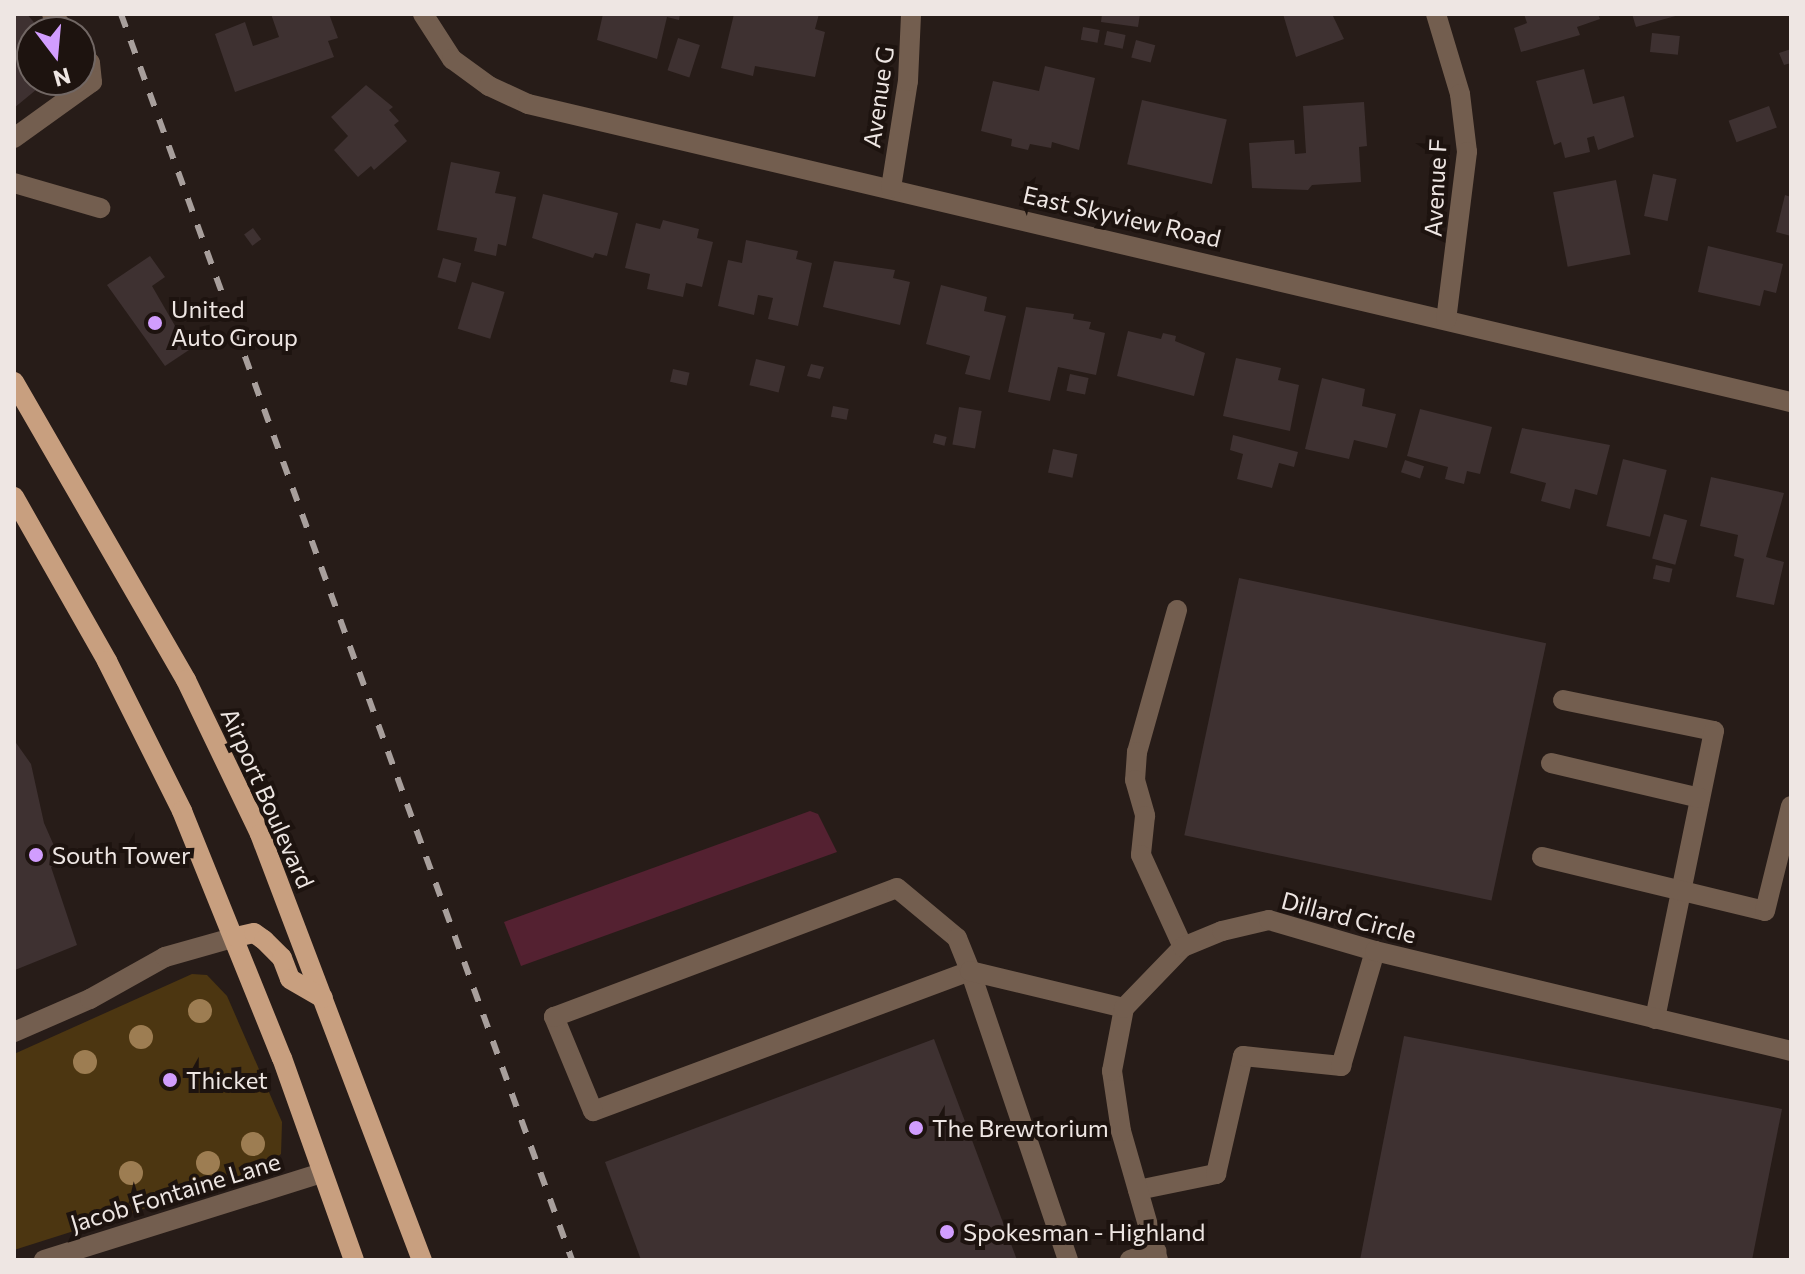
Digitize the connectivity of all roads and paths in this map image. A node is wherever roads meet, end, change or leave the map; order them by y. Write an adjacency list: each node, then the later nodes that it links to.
1 (423, 14): 7 (street, East Skyview Road)
2 (911, 14): 7 (street, Avenue G)
3 (1436, 14): 9 (street, Avenue F)
4 (72, 96): 5 (street)
5 (14, 138)
6 (14, 183): 8 (street)
7 (891, 188): 9 (street, East Skyview Road)
8 (100, 208)
9 (1446, 320): 11 (street, East Skyview Road)
10 (14, 382): 24 (main road, Airport Boulevard)
11 (1791, 402)
12 (14, 497): 20 (main road)
13 (1177, 610): 21 (street)
14 (1563, 700): 16 (street)
15 (1551, 763): 16 (street)
16 (1700, 798): 19 (street)
17 (1791, 806): 19 (street)
18 (1542, 857): 19 (street)
19 (1681, 891): 26 (street)
20 (236, 937): 24 (main road); 27 (street); 29 (main road)
21 (1183, 947): 22 (street, Dillard Circle); 25 (street, Dillard Circle)
22 (1375, 951): 26 (street, Dillard Circle); 30 (street)
23 (970, 971): 23 (street); 25 (street); 35 (street)
24 (323, 998): 34 (main road, Airport Boulevard)
25 (1124, 1008): 30 (street)
26 (1655, 1019): 28 (street, Dillard Circle)
27 (14, 1032)
28 (1791, 1051)
29 (321, 1173): 32 (street, Jacob Fontaine Lane); 33 (main road)
30 (1138, 1190): 31 (street)
31 (1157, 1255): 36 (street)
32 (44, 1260)
33 (354, 1260)
34 (422, 1260)
35 (1068, 1260)
36 (1130, 1260)

